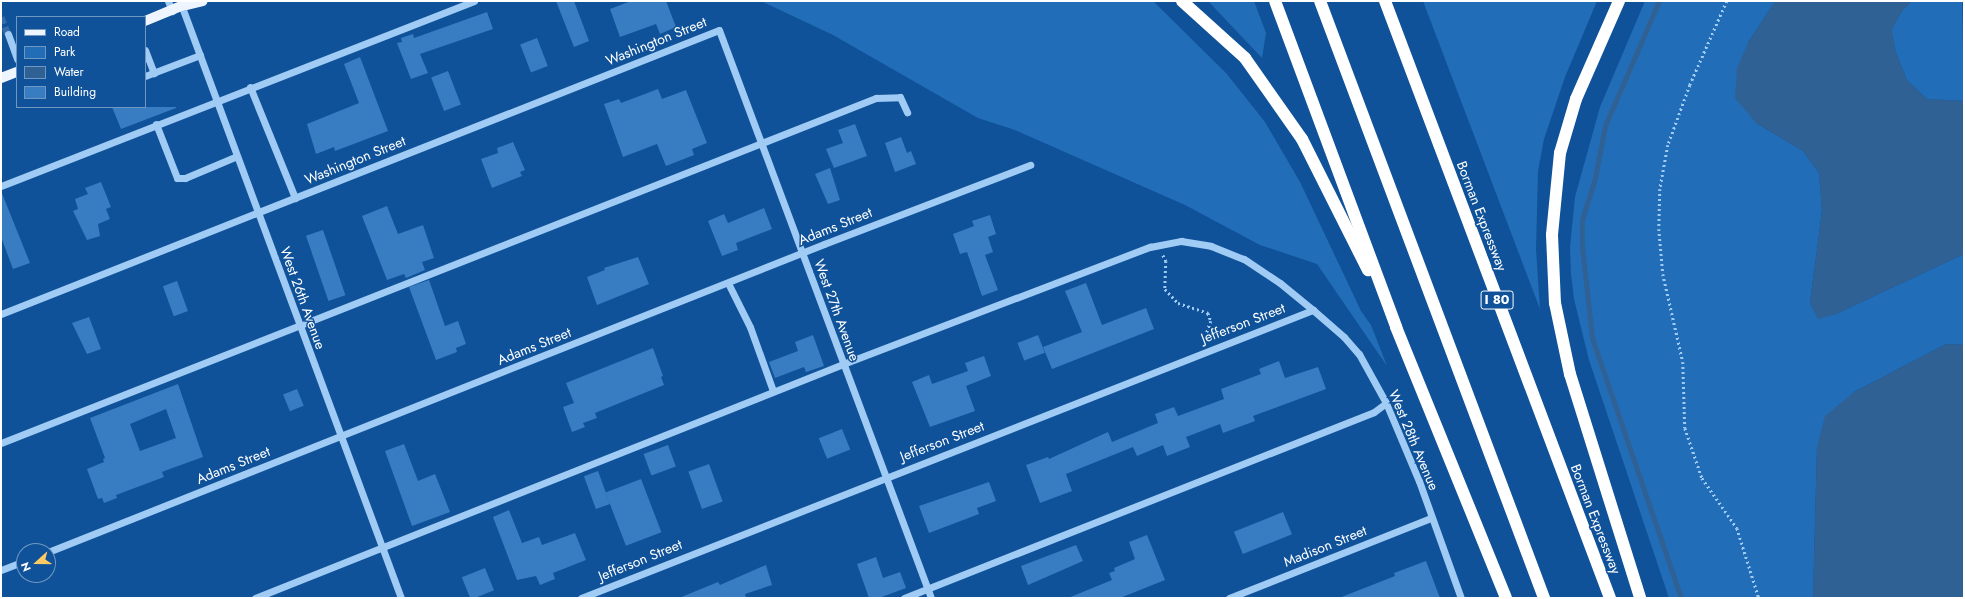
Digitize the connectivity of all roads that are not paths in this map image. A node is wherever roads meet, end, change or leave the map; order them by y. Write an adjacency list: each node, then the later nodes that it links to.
1 (193, 1): 10 (main road)
2 (203, 1): 10 (main road)
3 (474, 1): 21 (street)
4 (1182, 1): 36 (highway)
5 (1275, 1): 36 (highway)
6 (1320, 1): 57 (highway)
7 (1385, 1): 58 (highway, Borman Expressway / I 80)
8 (1619, 1): 59 (highway)
9 (170, 6): 10 (main road); 11 (main road)
10 (182, 7): 15 (street, West 26th Avenue)
11 (146, 20)
12 (719, 30): 25 (street, West 27th Avenue); 29 (street, Washington Street)
13 (8, 34): 16 (street)
14 (146, 53): 18 (street)
15 (200, 55): 18 (street); 22 (street, West 26th Avenue)
16 (16, 56)
17 (16, 72): 20 (main road)
18 (154, 73): 19 (street)
19 (146, 76)
20 (1, 78)
21 (250, 86): 22 (street); 29 (street)
22 (216, 100): 24 (street); 26 (street, West 26th Avenue)
23 (907, 112): 25 (street)
24 (156, 124): 26 (street); 28 (street)
25 (760, 142): 31 (street, West 27th Avenue); 35 (street)
26 (237, 156): 30 (street, West 26th Avenue)
27 (1030, 165): 31 (street, Adams Street)
28 (1, 186)
29 (295, 198): 30 (street, Washington Street)
30 (258, 213): 34 (street, Washington Street); 35 (street, West 26th Avenue)
31 (802, 254): 32 (street, Adams Street); 37 (street, West 27th Avenue)
32 (728, 283): 38 (street); 40 (street, Adams Street)
33 (1313, 310): 37 (street, West 28th Avenue); 39 (street, West 28th Avenue); 42 (street, Jefferson Street)
34 (1, 314)
35 (300, 326): 40 (street, West 26th Avenue); 41 (street)
36 (1396, 327): 56 (highway)
37 (843, 364): 38 (street, West 28th Avenue); 42 (street, West 27th Avenue)
38 (773, 392): 44 (street, West 28th Avenue)
39 (1386, 403): 43 (street, West 28th Avenue); 48 (street)
40 (341, 436): 44 (street, West 26th Avenue); 45 (street, Adams Street)
41 (1, 443)
42 (885, 477): 48 (street, West 27th Avenue); 51 (street, Jefferson Street)
43 (1431, 518): 54 (street, Madison Street); 55 (street, West 28th Avenue)
44 (382, 547): 49 (street, West 28th Avenue); 50 (street, West 26th Avenue)
45 (56, 549)
46 (16, 564): 47 (street)
47 (1, 570)
48 (927, 589): 52 (street); 53 (street, West 27th Avenue)
49 (255, 598)
50 (401, 598)
51 (581, 598)
52 (904, 598)
53 (931, 598)
54 (1229, 598)
55 (1461, 598)
56 (1506, 598)
57 (1544, 598)
58 (1610, 598)
59 (1640, 598)

